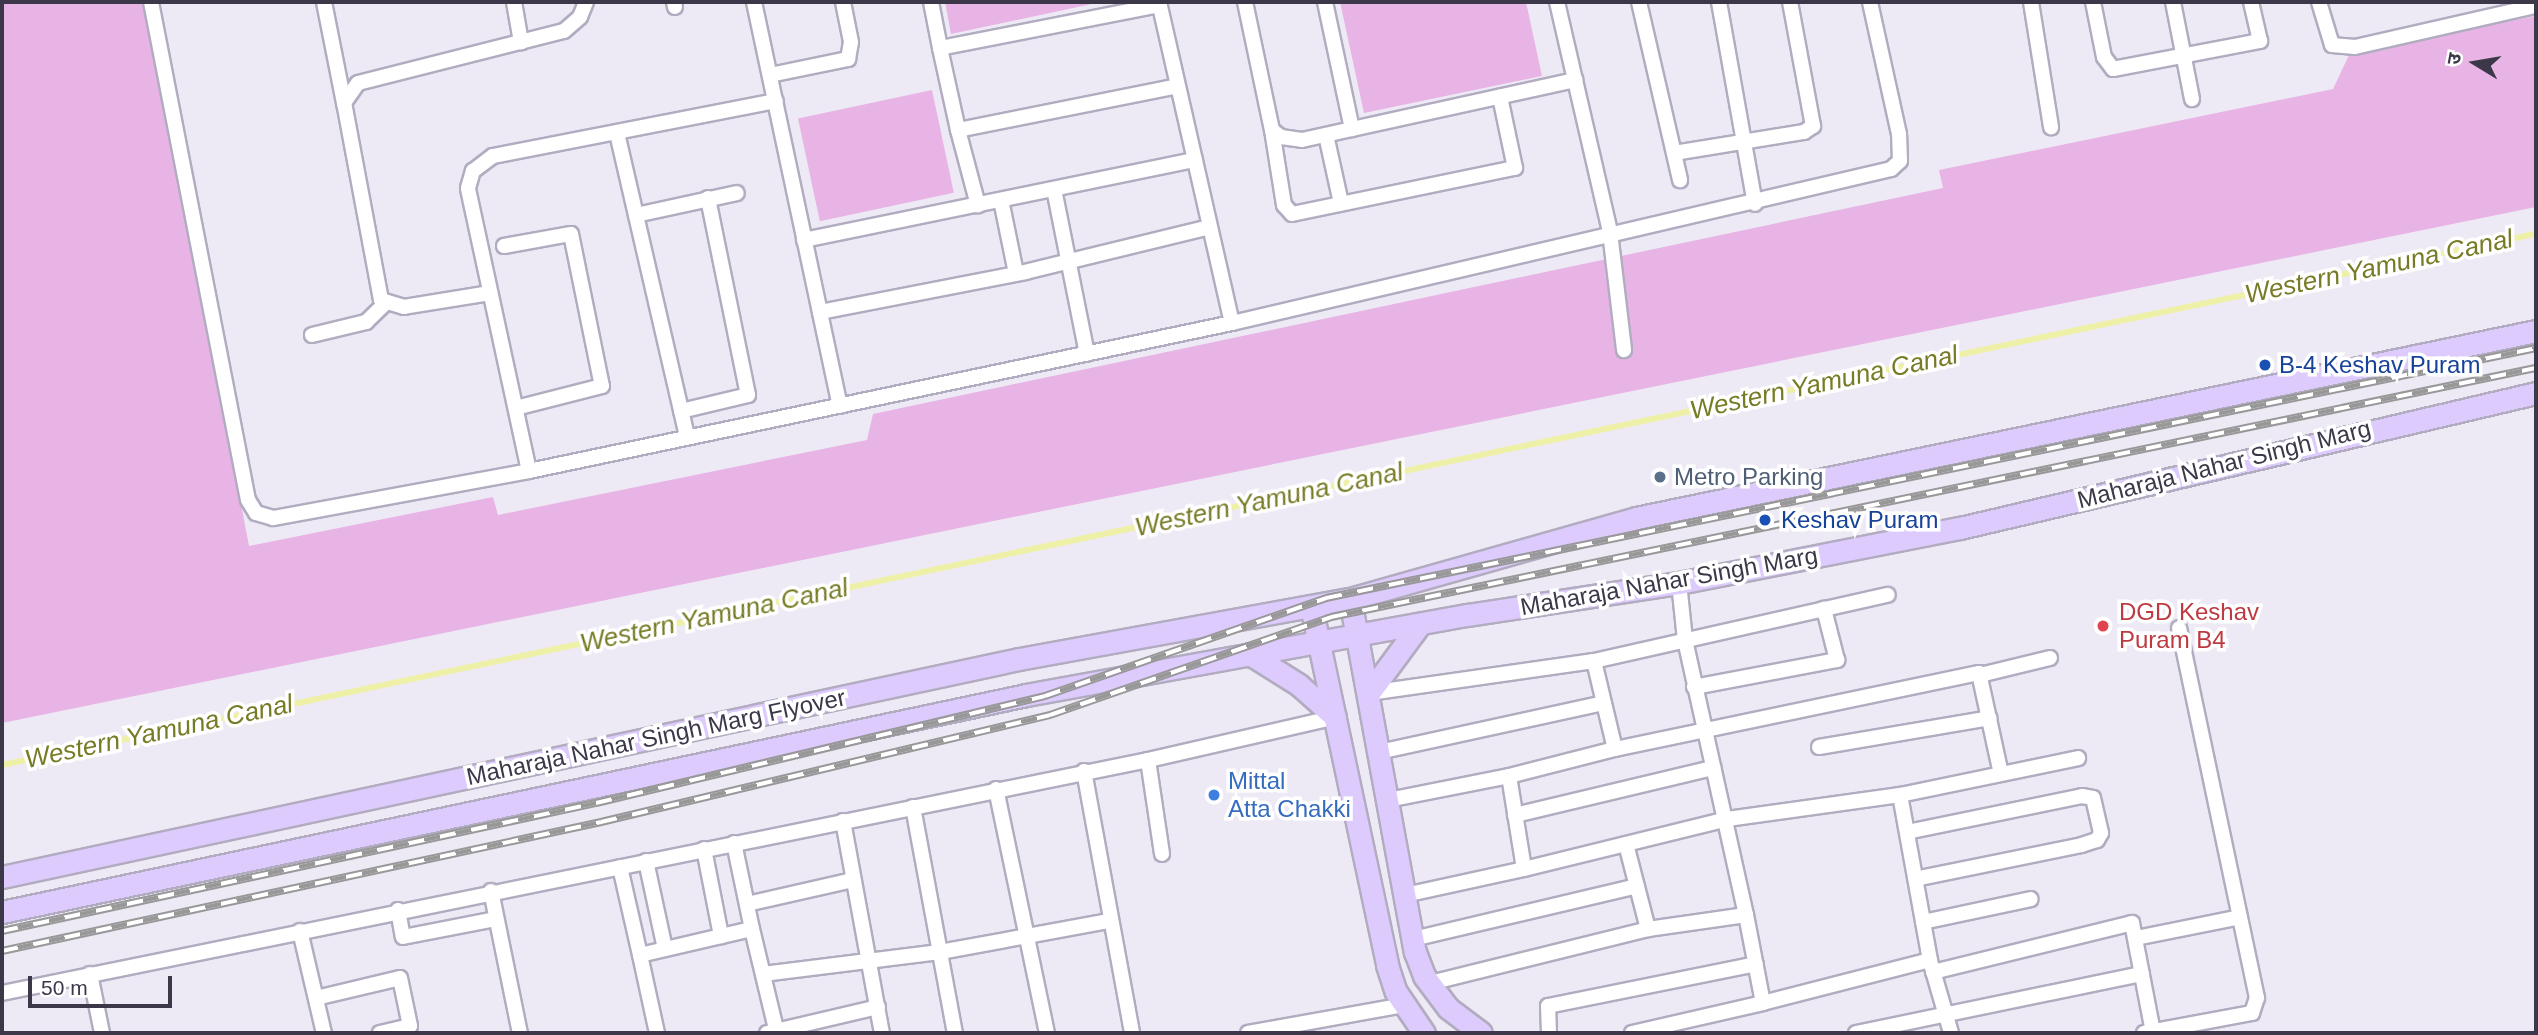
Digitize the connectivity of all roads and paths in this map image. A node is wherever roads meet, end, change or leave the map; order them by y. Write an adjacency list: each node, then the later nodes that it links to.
1 (151, 2): 69 (street)
2 (324, 2): 31 (street)
3 (514, 2): 22 (street)
4 (586, 2): 22 (street)
5 (754, 2): 25 (street)
6 (843, 2): 25 (street)
7 (931, 2): 23 (street)
8 (1245, 2): 34 (street)
9 (1325, 2): 35 (street)
10 (1558, 2): 26 (street)
11 (1639, 2): 39 (street)
12 (1719, 2): 38 (street)
13 (1790, 2): 38 (street)
14 (1870, 2): 47 (street)
15 (2031, 2): 32 (street)
16 (2094, 2): 24 (street)
17 (2173, 2): 24 (street)
18 (2251, 2): 24 (street)
19 (2319, 2): 21 (street)
20 (1159, 3): 23 (street); 27 (street)
21 (2536, 6)
22 (521, 41): 31 (street)
23 (940, 48): 33 (street)
24 (2184, 57): 29 (street)
25 (770, 75): 30 (street)
26 (1576, 80): 28 (street); 51 (street)
27 (1178, 86): 33 (street); 40 (street)
28 (1500, 97): 35 (street); 46 (street)
29 (2192, 99)
30 (776, 101): 36 (street); 52 (street)
31 (344, 103): 57 (street)
32 (2051, 127)
33 (958, 130): 48 (street)
34 (1272, 130): 37 (street); 46 (street)
35 (1352, 130): 37 (street)
36 (617, 133): 49 (street); 56 (street)
37 (1326, 135): 46 (street)
38 (1741, 142): 39 (street); 47 (street)
39 (1674, 153): 41 (street)
40 (1195, 160): 42 (street); 50 (street)
41 (1680, 180)
42 (1054, 189): 45 (street); 54 (street)
43 (737, 193): 44 (street)
44 (709, 198): 49 (street); 67 (street)
45 (1001, 200): 48 (street); 55 (street)
46 (1341, 203)
47 (1755, 204): 51 (street)
48 (978, 205): 52 (street)
49 (636, 215): 67 (street)
50 (1210, 227): 54 (street); 59 (street)
51 (1610, 232): 59 (street); 62 (street)
52 (804, 240): 58 (street)
53 (504, 246): 66 (street)
54 (1068, 261): 55 (street); 63 (street)
55 (1016, 274): 58 (street)
56 (490, 293): 57 (street); 66 (street)
57 (386, 303): 61 (street)
58 (820, 312): 65 (street)
59 (1232, 323): 63 (street)
60 (2536, 331): 72 (main road)
61 (312, 335)
62 (1624, 350)
63 (1087, 354): 65 (street)
64 (2536, 393): 70 (main road, Maharaja Nahar Singh Marg)
65 (840, 406): 68 (street)
66 (516, 408): 69 (street)
67 (681, 411): 68 (street)
68 (687, 437): 69 (street)
69 (529, 471)
70 (1679, 583): 75 (main road, Maharaja Nahar Singh Marg); 78 (street)
71 (1888, 595): 74 (street)
72 (1350, 599): 73 (main road); 77 (main road)
73 (1311, 606): 79 (main road); 114 (main road, Maharaja Nahar Singh Marg Flyover)
74 (1824, 609): 78 (street); 84 (street)
75 (1420, 624): 77 (main road, Maharaja Nahar Singh Marg); 85 (main road)
76 (2179, 628): 125 (street)
77 (1358, 635): 79 (main road, Maharaja Nahar Singh Marg); 85 (main road)
78 (1685, 640): 82 (street); 84 (street)
79 (1318, 642): 80 (main road, Maharaja Nahar Singh Marg); 87 (main road)
80 (1250, 654): 87 (main road); 123 (main road, Maharaja Nahar Singh Marg Flyover)
81 (2050, 658): 83 (street)
82 (1594, 661): 85 (street); 86 (street)
83 (1980, 675): 88 (street); 89 (street)
84 (1694, 687): 89 (street)
85 (1369, 693): 92 (main road)
86 (1604, 703): 91 (street); 92 (street)
87 (1335, 717): 94 (street); 149 (main road)
88 (1990, 718): 90 (street); 97 (street)
89 (1703, 731): 91 (street); 95 (street)
90 (1819, 747)
91 (1615, 749): 98 (street)
92 (1379, 752): 101 (main road)
93 (2078, 758): 97 (street)
94 (1148, 760): 96 (street); 110 (street)
95 (1713, 768): 103 (street); 104 (street)
96 (1084, 771): 99 (street); 127 (street)
97 (2001, 774): 100 (street)
98 (1509, 776): 101 (street); 103 (street)
99 (996, 789): 102 (street); 133 (street)
100 (1900, 795): 104 (street); 106 (street)
101 (1388, 800): 119 (main road)
102 (913, 807): 105 (street); 137 (street)
103 (1516, 815): 113 (street)
104 (1727, 819): 108 (street); 124 (street)
105 (843, 821): 107 (street); 116 (street)
106 (1907, 832): 115 (street); 115 (street)
107 (734, 844): 109 (street); 121 (street)
108 (1626, 844): 113 (street); 117 (street)
109 (704, 849): 111 (street); 132 (street)
110 (1162, 853)
111 (646, 861): 112 (street); 136 (street)
112 (620, 867): 118 (street); 138 (street)
113 (1524, 869): 119 (street)
114 (2, 877)
115 (1915, 879): 128 (street)
116 (853, 880): 121 (street); 139 (street)
117 (1637, 886): 130 (street); 135 (street)
118 (491, 891): 122 (street); 126 (street)
119 (1405, 895): 135 (main road)
120 (2031, 899): 128 (street)
121 (747, 904): 129 (street)
122 (398, 910): 126 (street); 131 (street)
123 (2, 912)
124 (1746, 915): 130 (street); 140 (street)
125 (2240, 917): 134 (street); 154 (street)
126 (496, 919): 158 (street)
127 (1109, 921): 133 (street); 163 (street)
128 (1923, 922): 141 (street)
129 (752, 929): 132 (street); 143 (street)
130 (1648, 929): 145 (street)
131 (300, 930): 142 (street); 147 (street)
132 (721, 936): 136 (street)
133 (1029, 936): 137 (street); 162 (street)
134 (2136, 938): 141 (street); 144 (street)
135 (1413, 939): 145 (main road)
136 (666, 948): 138 (street)
137 (940, 952): 139 (street); 161 (street)
138 (640, 955): 159 (street)
139 (867, 958): 143 (street); 150 (street)
140 (1756, 964): 148 (street); 167 (street)
141 (1931, 966): 148 (street); 151 (street)
142 (90, 974): 146 (street); 155 (street)
143 (763, 974): 153 (street)
144 (2142, 974): 151 (street); 154 (street)
145 (1430, 983): 166 (main road)
146 (2, 993)
147 (316, 998): 156 (street); 157 (street)
148 (1763, 1003): 168 (street)
149 (1403, 1005): 164 (street); 165 (main road)
150 (878, 1007): 152 (street); 160 (street)
151 (1945, 1015): 169 (street); 170 (street)
152 (811, 1028): 153 (street)
153 (774, 1032)
154 (2149, 1032)
155 (102, 1033)
156 (324, 1033)
157 (380, 1033)
158 (520, 1033)
159 (657, 1033)
160 (882, 1033)
161 (956, 1033)
162 (1047, 1033)
163 (1132, 1033)
164 (1248, 1033)
165 (1424, 1033)
166 (1480, 1033)
167 (1549, 1033)
168 (1632, 1033)
169 (1856, 1033)
170 (1951, 1033)

